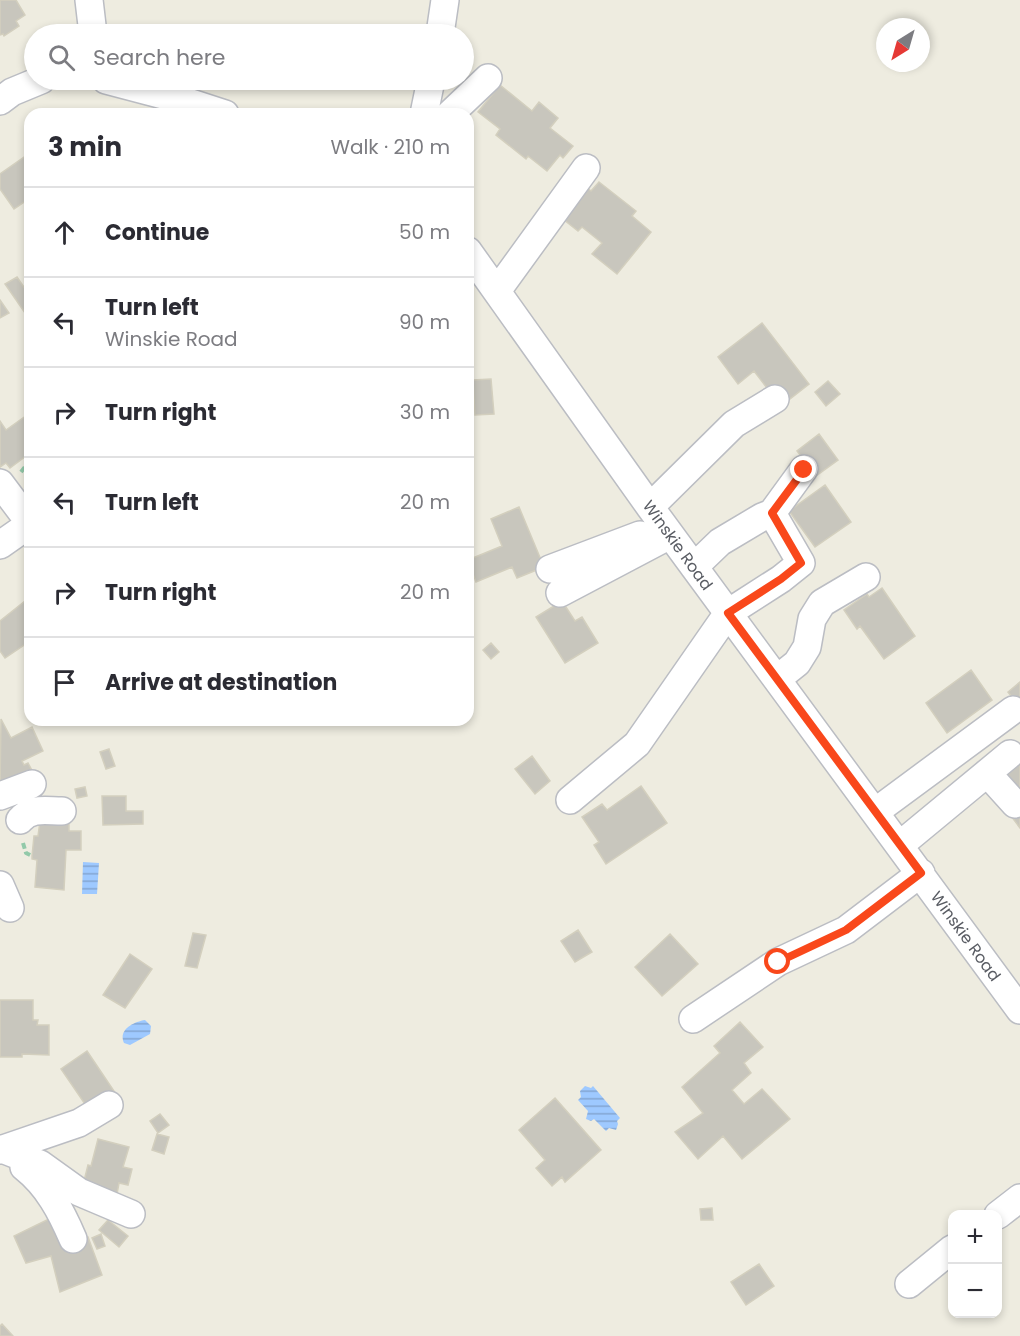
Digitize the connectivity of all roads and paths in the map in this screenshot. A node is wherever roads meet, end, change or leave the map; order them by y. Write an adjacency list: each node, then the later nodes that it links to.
1 (89, 0): 3 (street)
2 (445, 0): 4 (street)
3 (92, 24)
4 (441, 24)
5 (488, 78): 13 (street)
6 (24, 84): 7 (street)
7 (4, 88)
8 (129, 90): 10 (street)
9 (429, 90): 12 (street)
10 (161, 104): 11 (street)
11 (187, 108)
12 (425, 108)
13 (456, 108)
14 (586, 168): 16 (street)
15 (474, 260): 16 (street, Winskie Road)
16 (496, 291): 22 (street, Winskie Road)
17 (775, 399): 22 (street)
18 (804, 470): 20 (street)
19 (0, 483): 21 (street)
20 (772, 513): 25 (street); 29 (street)
21 (24, 519)
22 (661, 522): 25 (street, Winskie Road); 26 (street); 28 (street)
23 (24, 529): 24 (street)
24 (0, 545)
25 (694, 567): 29 (street, Winskie Road)
26 (550, 568)
27 (866, 577): 30 (street)
28 (560, 593)
29 (728, 613): 30 (street, Winskie Road); 36 (street)
30 (777, 679): 38 (street, Winskie Road)
31 (1013, 710): 38 (street)
32 (1010, 754): 33 (street)
33 (987, 773): 37 (street); 39 (street)
34 (32, 784): 35 (street)
35 (0, 796)
36 (570, 800)
37 (1016, 804)
38 (875, 812): 39 (street, Winskie Road)
39 (900, 845): 40 (street, Winskie Road)
40 (921, 873): 41 (street, Winskie Road); 42 (street)
41 (1020, 1010)
42 (693, 1019)
43 (109, 1105): 44 (street)
44 (1, 1148): 47 (street); 48 (street)
45 (1020, 1198): 46 (street)
46 (1002, 1212)
47 (131, 1214)
48 (73, 1239)
49 (948, 1252): 50 (street)
50 (909, 1284)

